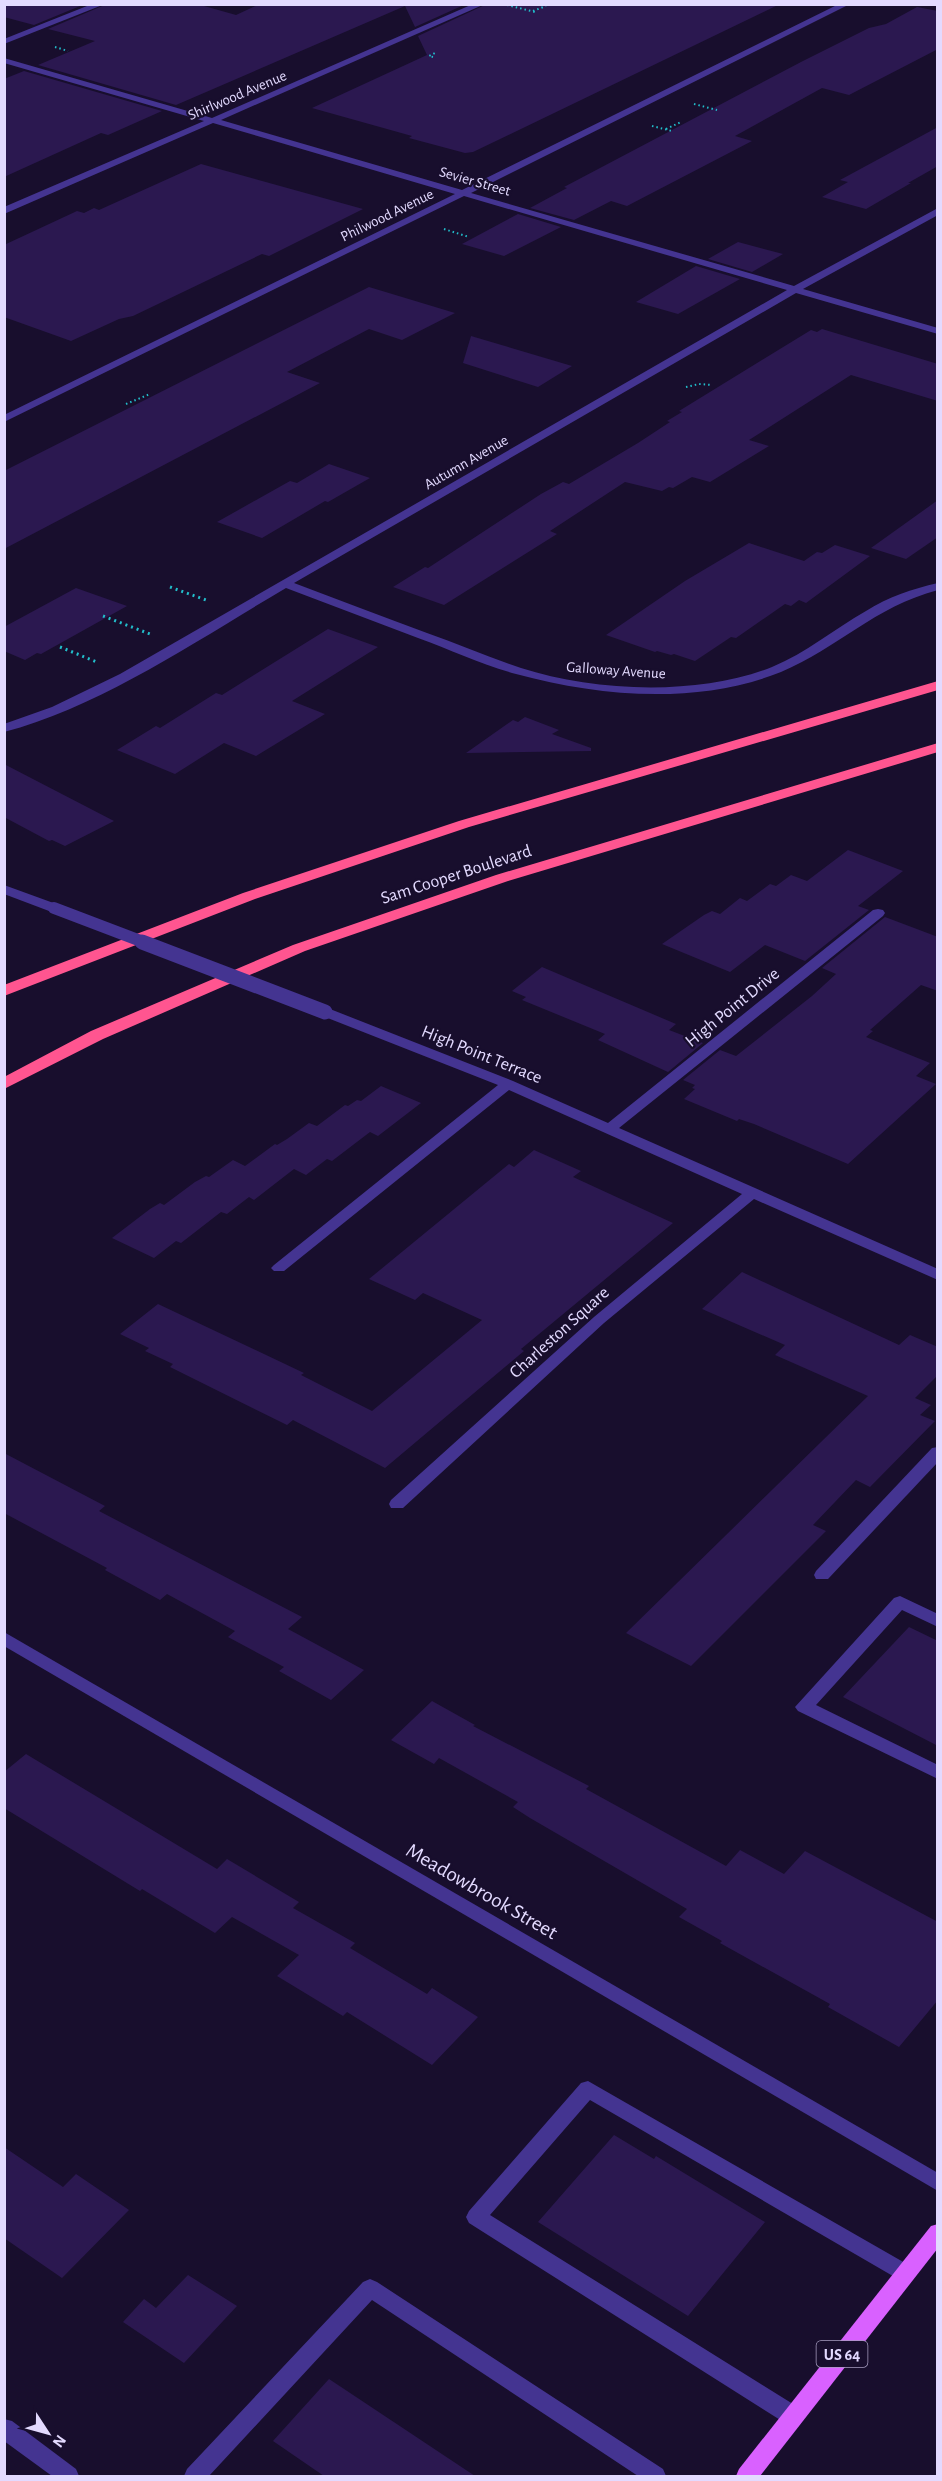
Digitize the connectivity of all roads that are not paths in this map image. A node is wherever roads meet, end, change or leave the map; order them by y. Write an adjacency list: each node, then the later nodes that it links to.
1 (101, 4): 4 (street)
2 (481, 4): 6 (street, Shirlwood Avenue)
3 (846, 4): 7 (street, Philwood Avenue)
4 (4, 42)
5 (4, 60): 6 (street, Sevier Street)
6 (212, 121): 7 (street, Sevier Street); 8 (street, Shirlwood Avenue)
7 (463, 194): 10 (street, Sevier Street); 12 (street, Philwood Avenue)
8 (4, 211)
9 (938, 211): 10 (street, Autumn Avenue)
10 (794, 290): 11 (street, Sevier Street); 13 (street, Autumn Avenue)
11 (938, 331)
12 (4, 419)
13 (285, 584): 14 (street, Galloway Avenue); 16 (street, Autumn Avenue)
14 (938, 586)
15 (938, 685): 20 (highway)
16 (4, 728)
17 (938, 747): 21 (highway, Sam Cooper Boulevard)
18 (4, 889): 22 (street, High Point Terrace, bridge)
19 (878, 913): 23 (street, High Point Drive)
20 (4, 991)
21 (4, 1084)
22 (508, 1084): 23 (street, High Point Terrace); 25 (street)
23 (609, 1129): 24 (street, High Point Terrace)
24 (751, 1194): 26 (street, High Point Terrace); 28 (street, Charleston Square)
25 (279, 1268)
26 (938, 1275)
27 (938, 1452): 29 (street)
28 (396, 1504)
29 (822, 1575)
30 (938, 1620): 32 (street)
31 (4, 1638): 33 (street, Meadowbrook Street)
32 (938, 1773)
33 (938, 2183)
34 (938, 2232): 35 (main road, US 64)
35 (905, 2273): 36 (main road, US 64); 36 (street)
36 (793, 2416): 41 (main road, US 64)
37 (4, 2428): 38 (street)
38 (68, 2476)
39 (195, 2476): 40 (street)
40 (655, 2476)
41 (747, 2476)

